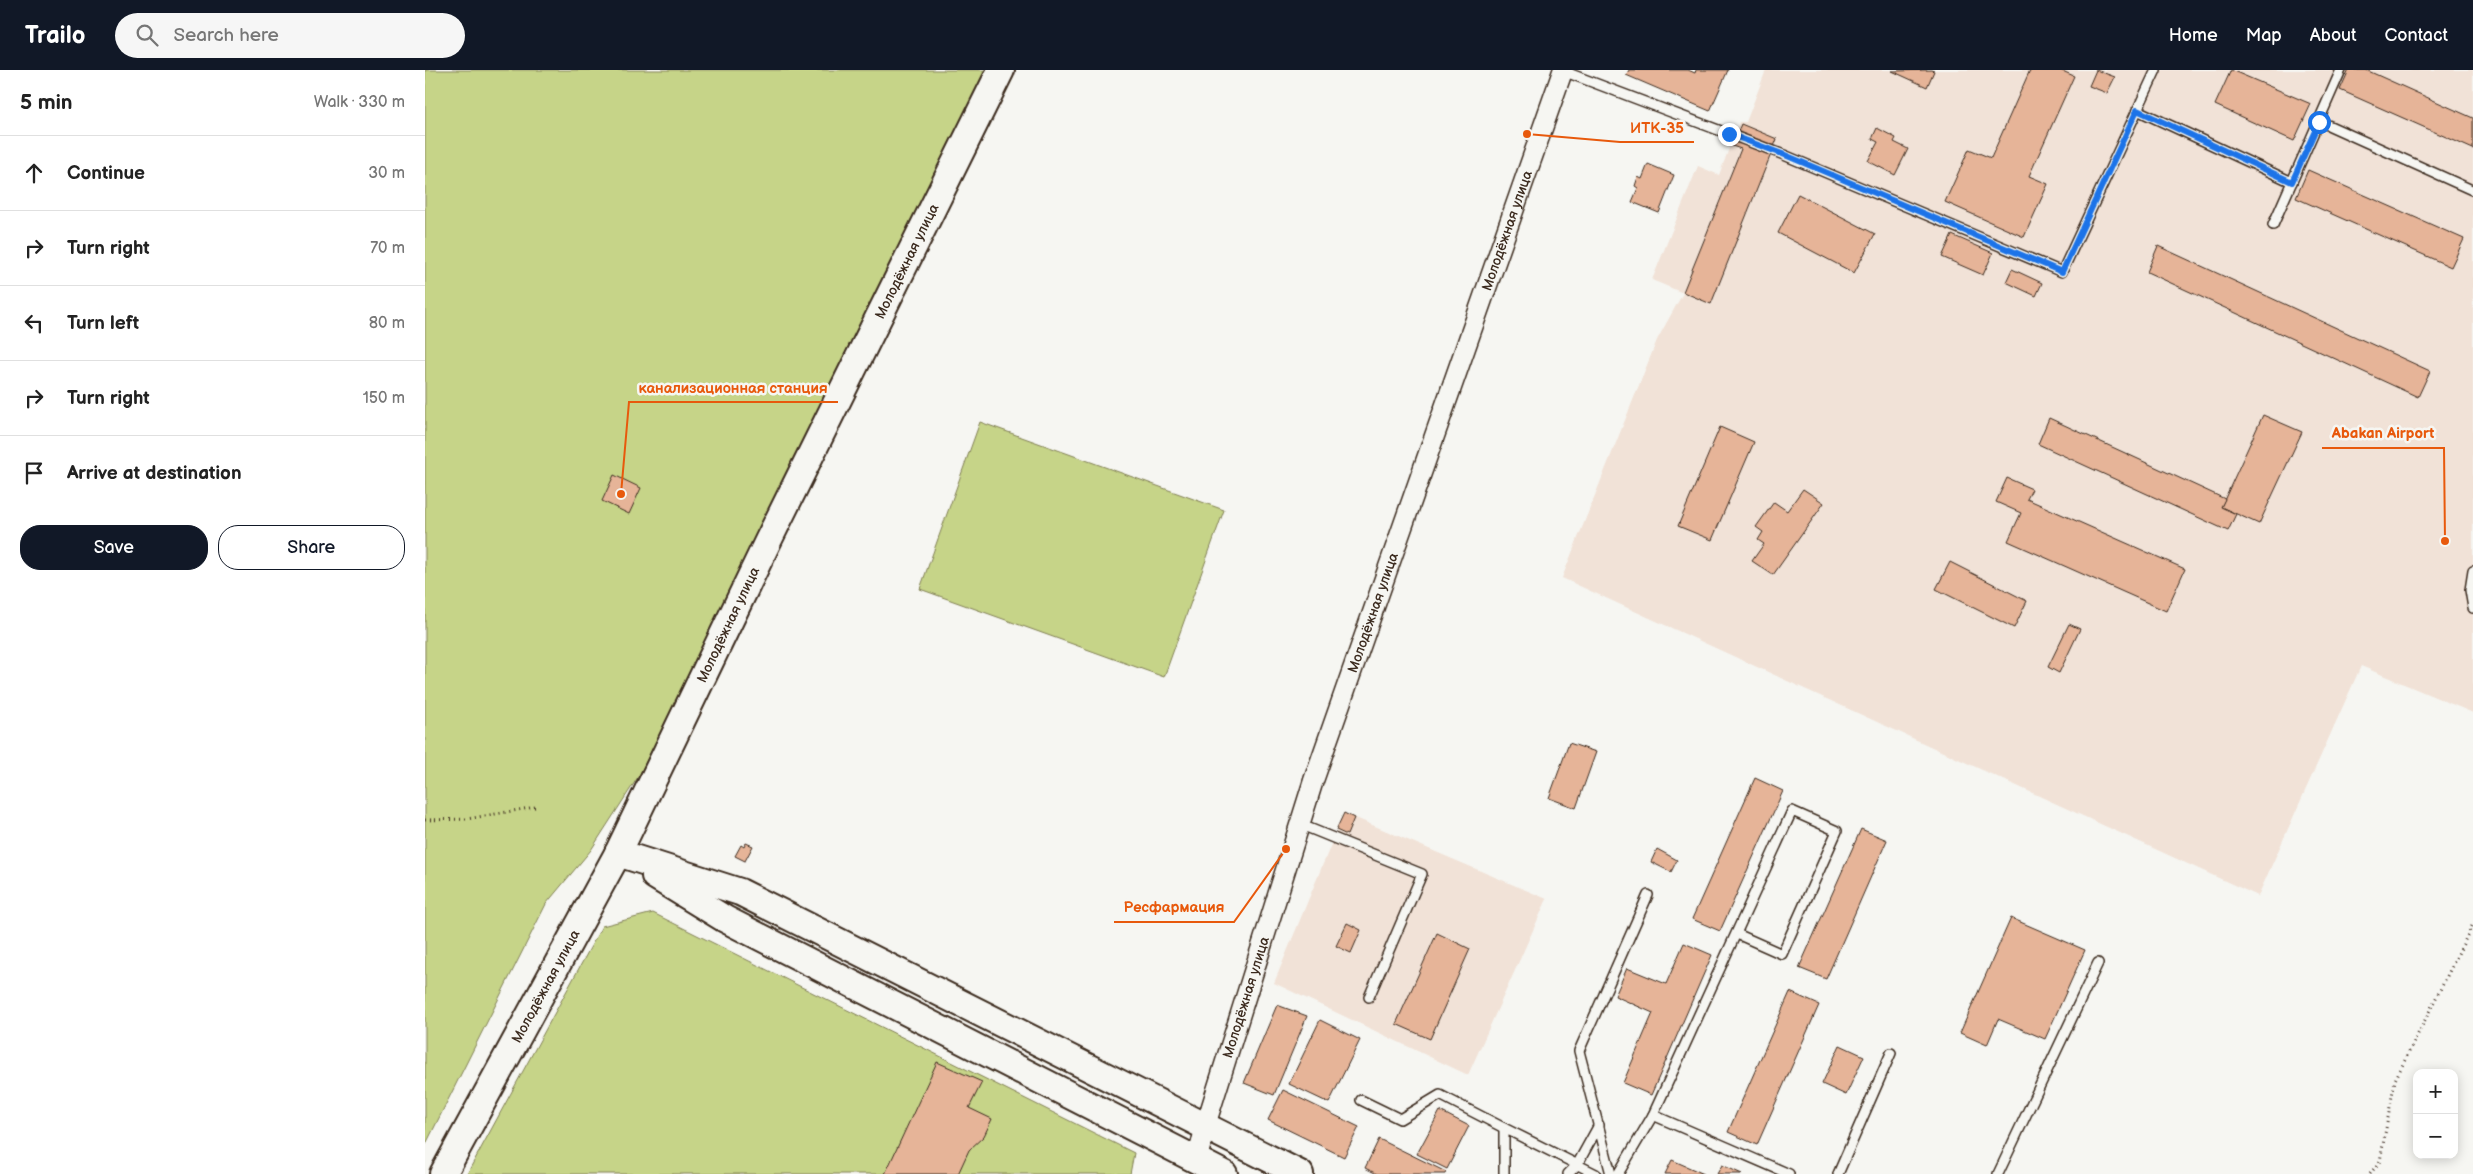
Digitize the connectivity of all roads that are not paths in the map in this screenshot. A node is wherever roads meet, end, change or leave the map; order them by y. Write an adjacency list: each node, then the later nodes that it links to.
1 (1001, 70): 13 (street, Молодёжная улица)
2 (1563, 70): 5 (lane); 12 (street, Молодёжная улица)
3 (2156, 70): 5 (lane)
4 (2341, 70): 6 (lane)
5 (2137, 110): 7 (lane)
6 (2319, 122): 7 (lane); 8 (lane)
7 (2292, 182): 9 (lane)
8 (2472, 190)
9 (2273, 225)
10 (2473, 571): 11 (lane)
11 (2473, 608)
12 (1298, 824): 18 (lane); 23 (street, Молодёжная улица)
13 (618, 853): 15 (street); 27 (street, Молодёжная улица)
14 (1648, 895): 22 (lane)
15 (733, 906): 23 (street); 26 (street)
16 (1737, 934): 16 (lane); 21 (lane)
17 (2098, 963): 37 (lane)
18 (1369, 997)
19 (1891, 1054): 36 (lane)
20 (1361, 1100): 24 (lane)
21 (1653, 1115): 34 (lane); 35 (lane)
22 (1599, 1125): 25 (lane); 33 (lane)
23 (1205, 1127): 26 (street, Молодёжная улица); 29 (street)
24 (1504, 1128): 25 (lane); 30 (lane)
25 (1577, 1165): 31 (lane); 32 (lane)
26 (1196, 1167): 28 (street)
27 (443, 1174)
28 (1224, 1174)
29 (1300, 1174)
30 (1505, 1174)
31 (1568, 1174)
32 (1596, 1174)
33 (1611, 1174)
34 (1617, 1174)
35 (1789, 1174)
36 (1839, 1174)
37 (1998, 1174)

